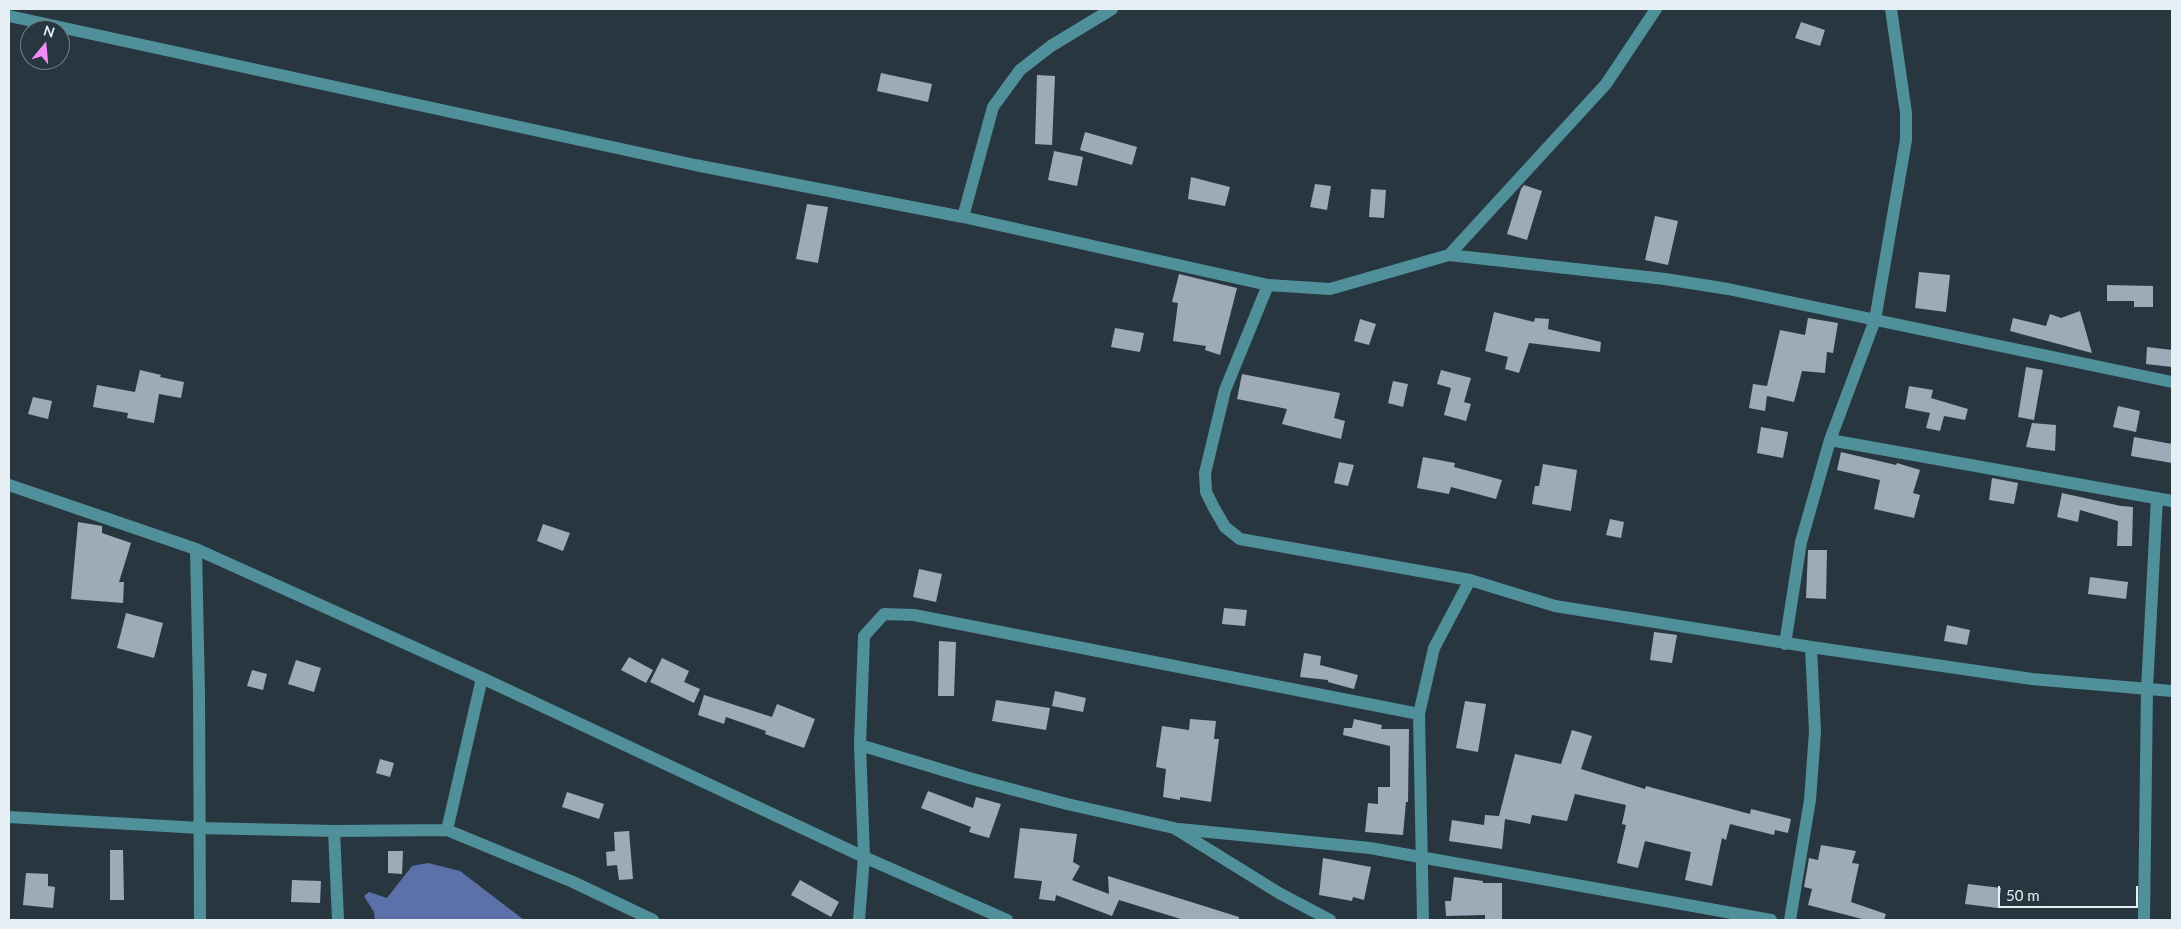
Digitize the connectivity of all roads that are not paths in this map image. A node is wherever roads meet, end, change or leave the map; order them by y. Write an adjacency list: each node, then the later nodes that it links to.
1 (1112, 9): 5 (street)
2 (1656, 9): 6 (street)
3 (1891, 9): 8 (street)
4 (9, 16): 5 (street)
5 (962, 217): 7 (street)
6 (1449, 255): 7 (street); 8 (street)
7 (1268, 285): 15 (street)
8 (1875, 320): 9 (street); 10 (street)
9 (2172, 382)
10 (1830, 440): 12 (street); 16 (street)
11 (9, 485): 14 (street)
12 (2158, 498): 13 (street); 19 (street)
13 (2172, 501)
14 (196, 549): 18 (street); 24 (street)
15 (1470, 580): 16 (street); 21 (street)
16 (1785, 644): 17 (street)
17 (1811, 648): 19 (street); 38 (street)
18 (482, 678): 26 (street); 28 (street)
19 (2148, 689): 20 (street); 39 (street)
20 (2172, 691)
21 (1420, 714): 22 (street); 29 (street)
22 (860, 745): 25 (street); 28 (street)
23 (9, 817): 24 (street)
24 (200, 828): 27 (street); 30 (street)
25 (1174, 828): 29 (street); 35 (street)
26 (447, 830): 27 (street); 32 (street)
27 (334, 831): 31 (street)
28 (864, 857): 33 (street); 34 (street)
29 (1423, 857): 36 (street); 37 (street)
30 (200, 920)
31 (338, 920)
32 (653, 920)
33 (859, 920)
34 (1007, 920)
35 (1330, 920)
36 (1423, 920)
37 (1772, 920)
38 (1790, 920)
39 (2144, 920)

